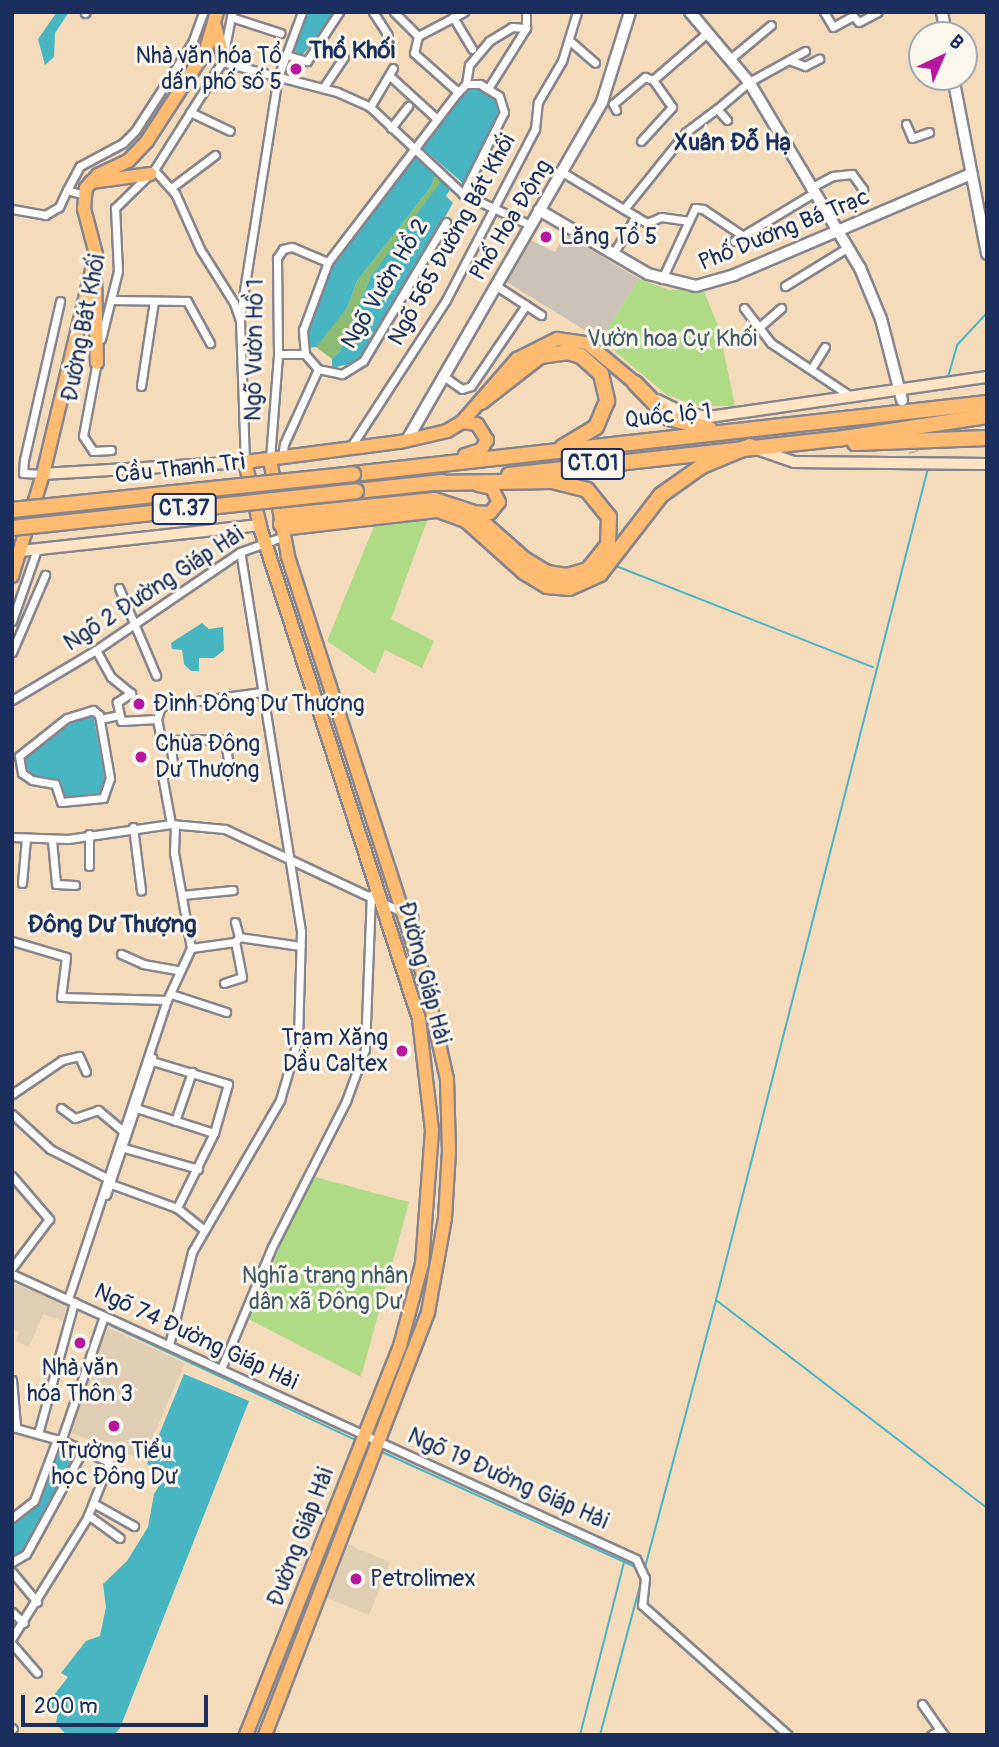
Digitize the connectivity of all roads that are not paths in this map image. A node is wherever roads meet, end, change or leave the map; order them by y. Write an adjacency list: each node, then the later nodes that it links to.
1 (203, 12): 63 (street)
2 (217, 12): 17 (main road)
3 (302, 12): 26 (street)
4 (339, 12): 26 (street)
5 (374, 12): 21 (street)
6 (464, 12): 15 (street)
7 (526, 12): 18 (street)
8 (578, 12): 23 (street, Ngõ 565 Đường Bát Khối)
9 (630, 12): 58 (street, Phố Hoa Động)
10 (824, 12): 11 (street)
11 (878, 12)
12 (691, 13): 20 (street)
13 (398, 14): 22 (street)
14 (231, 15): 19 (street); 28 (street, Đường Bát Khối)
15 (453, 17): 22 (street); 24 (street)
16 (771, 25): 29 (street)
17 (215, 26): 28 (main road); 60 (main road)
18 (526, 28): 38 (street); 40 (street)
19 (280, 33)
20 (707, 33): 29 (street); 36 (street)
21 (388, 35)
22 (418, 36): 42 (street)
23 (570, 41): 32 (street); 67 (street, Ngõ 565 Đường Bát Khối)
24 (472, 50)
25 (805, 51): 31 (street)
26 (286, 55): 34 (street)
27 (344, 57): 39 (street)
28 (223, 59): 34 (street); 47 (street, Đường Bát Khối)
29 (730, 59): 37 (street)
30 (819, 59): 31 (street)
31 (789, 60): 37 (street)
32 (595, 63)
33 (393, 68): 35 (street)
34 (278, 77): 39 (street); 93 (street)
35 (391, 77): 44 (street); 48 (street)
36 (653, 80): 46 (street); 54 (street)
37 (749, 82): 45 (street); 64 (street)
38 (466, 84): 40 (street); 42 (street, Ngõ Vườn Hồ 2)
39 (323, 88): 44 (street)
40 (489, 88): 65 (street)
41 (956, 91): 59 (street)
42 (457, 92): 48 (street, Ngõ Vườn Hồ 2)
43 (408, 106): 51 (street)
44 (370, 107): 51 (street)
45 (717, 109): 49 (street); 69 (street)
46 (617, 110)
47 (190, 112): 52 (street); 57 (street, Đường Bát Khối)
48 (436, 118): 55 (street, Ngõ Vườn Hồ 2)
49 (727, 120)
50 (906, 124): 53 (street)
51 (391, 128): 55 (street)
52 (230, 131)
53 (929, 132)
54 (641, 141)
55 (413, 151): 65 (street); 81 (street, Ngõ Vườn Hồ 2)
56 (215, 155): 61 (street)
57 (152, 172): 60 (main road); 61 (street); 86 (street, Đường Bát Khối)
58 (562, 172): 69 (street); 70 (street, Phố Hoa Động)
59 (971, 174): 75 (street, Phố Dương Bá Trạc); 80 (street)
60 (91, 182): 66 (main road)
61 (171, 188): 93 (street)
62 (863, 189): 64 (street)
63 (66, 190): 66 (street); 68 (street)
64 (810, 191): 75 (street); 77 (street)
65 (463, 194): 67 (street)
66 (84, 195): 82 (main road)
67 (491, 206): 74 (street); 120 (street, Ngõ 565 Đường Bát Khối)
68 (12, 209)
69 (624, 209): 71 (street)
70 (539, 210): 74 (street, Phố Hoa Động); 79 (street, Phố Dương Bá Trạc)
71 (636, 216): 72 (street); 79 (street)
72 (688, 221): 76 (street); 83 (street)
73 (446, 222): 100 (street, Ngõ Vườn Hồ 2)
74 (530, 225): 84 (street, Phố Hoa Động)
75 (836, 232): 78 (street); 83 (street, Phố Dương Bá Trạc)
76 (740, 234)
77 (734, 241)
78 (847, 248): 85 (street); 107 (street)
79 (613, 254): 83 (street, Phố Dương Bá Trạc)
80 (987, 254)
81 (328, 262): 97 (street, Ngõ Vườn Hồ 1); 98 (street, Ngõ Vườn Hồ 2)
82 (92, 269): 99 (main road); 131 (main road)
83 (662, 279)
84 (495, 285): 89 (street); 102 (street, Phố Hoa Động)
85 (785, 286)
86 (111, 300): 88 (street); 99 (street, Đường Bát Khối)
87 (60, 301): 130 (street)
88 (154, 302): 95 (street); 105 (street)
89 (526, 305): 92 (street); 102 (street)
90 (744, 308): 94 (street)
91 (781, 308): 94 (street)
92 (541, 315)
93 (240, 320): 127 (street)
94 (757, 329): 101 (street)
95 (210, 343)
96 (824, 347): 101 (street)
97 (278, 354): 98 (street); 117 (street, Ngõ Vườn Hồ 1)
98 (305, 354): 100 (street, Ngõ Vườn Hồ 2)
99 (97, 363): 122 (street, Đường Bát Khối)
100 (318, 369): 119 (street)
101 (811, 369): 108 (street)
102 (441, 374): 116 (street, Phố Hoa Động)
103 (987, 377): 107 (main road)
104 (635, 383): 108 (main road); 109 (main road); 114 (highway)
105 (141, 386)
106 (987, 393): 112 (highway)
107 (901, 396): 108 (main road)
108 (853, 397)
109 (481, 402): 113 (main road); 123 (highway)
110 (987, 403): 112 (highway, Quốc lộ 1 / CT.01)
111 (987, 416): 118 (highway, Quốc lộ 1 / CT.01)
112 (856, 418): 114 (highway, Quốc lộ 1 / CT.01)
113 (461, 422): 116 (main road); 124 (main road)
114 (736, 432): 123 (highway, Quốc lộ 1 / CT.01)
115 (983, 439): 118 (highway)
116 (407, 440): 120 (main road)
117 (271, 442): 119 (street); 126 (street, Ngõ Vườn Hồ 1)
118 (813, 442): 121 (highway, Quốc lộ 1 / CT.01)
119 (284, 444): 126 (street)
120 (357, 445): 126 (main road)
121 (750, 446): 128 (main road); 133 (highway, Quốc lộ 1 / CT.01); 140 (highway)
122 (111, 450)
123 (549, 453): 125 (highway, Quốc lộ 1 / CT.01)
124 (465, 455): 125 (main road); 129 (main road)
125 (501, 458): 129 (highway, Quốc lộ 1 / CT.37)
126 (276, 459): 127 (main road); 140 (main road, Đường Giáp Hải)
127 (245, 462): 131 (main road); 138 (main road, Đường Giáp Hải)
128 (987, 464)
129 (353, 471): 136 (highway, Cầu Thanh Trì / CT.37, bridge)
130 (23, 473): 131 (street); 132 (street)
131 (43, 474): 142 (main road)
132 (12, 476)
133 (436, 483): 134 (highway, Quốc lộ 1 / CT.01); 137 (main road); 137 (highway)
134 (386, 488): 135 (highway, Quốc lộ 1 / CT.37)
135 (356, 495): 139 (highway, Cầu Thanh Trì / CT.37, bridge)
136 (12, 510)
137 (471, 512): 140 (highway)
138 (260, 524): 140 (main road); 141 (main road, Đường Giáp Hải); 144 (main road)
139 (12, 527)
140 (281, 530): 141 (street, Ngõ 2 Đường Giáp Hải); 175 (main road, Đường Giáp Hải)
141 (266, 541): 143 (street, Ngõ 2 Đường Giáp Hải); 174 (main road, Đường Giáp Hải)
142 (21, 551): 144 (main road); 146 (main road)
143 (240, 551): 149 (street, Ngõ 2 Đường Giáp Hải); 153 (street)
144 (36, 552): 148 (street)
145 (45, 575): 151 (street)
146 (12, 576)
147 (119, 589): 149 (street)
148 (12, 621)
149 (135, 623): 150 (street, Ngõ 2 Đường Giáp Hải); 152 (street)
150 (96, 650): 154 (street, Ngõ 2 Đường Giáp Hải); 155 (street)
151 (12, 652)
152 (156, 675)
153 (261, 692): 157 (street); 166 (street)
154 (12, 699)
155 (119, 715): 156 (street); 157 (street)
156 (100, 719): 156 (street)
157 (157, 719): 158 (street)
158 (170, 740): 159 (street); 160 (street)
159 (229, 766)
160 (173, 826): 161 (street); 166 (street); 172 (street)
161 (133, 827): 162 (street); 170 (street)
162 (89, 834): 165 (street); 167 (street)
163 (12, 837): 164 (street)
164 (26, 838): 165 (street); 168 (street)
165 (52, 840): 169 (street)
166 (287, 857): 173 (street); 179 (street)
167 (89, 866)
168 (22, 883)
169 (75, 885)
170 (141, 890)
171 (233, 890): 172 (street)
172 (182, 895): 180 (street)
173 (371, 895): 174 (street); 208 (street)
174 (384, 901): 175 (street); 213 (main road, Đường Giáp Hải)
175 (408, 914): 215 (main road, Đường Giáp Hải)
176 (235, 922): 177 (street)
177 (237, 940): 179 (street); 180 (street); 183 (street)
178 (12, 942): 184 (street)
179 (300, 946): 202 (street)
180 (191, 948): 182 (street)
181 (121, 954): 182 (street)
182 (178, 970): 184 (street)
183 (224, 983)
184 (169, 997): 185 (street); 186 (street)
185 (226, 1012)
186 (151, 1046): 187 (street); 195 (street)
187 (152, 1060): 189 (street); 192 (street)
188 (86, 1072): 190 (street)
189 (192, 1072): 194 (street); 196 (street)
190 (12, 1094)
191 (61, 1108): 195 (street)
192 (136, 1108): 194 (street); 197 (street)
193 (12, 1114): 200 (street)
194 (175, 1121): 196 (street)
195 (123, 1131): 200 (street)
196 (214, 1133): 198 (street)
197 (124, 1148): 198 (street); 200 (street)
198 (198, 1170): 201 (street)
199 (12, 1176): 203 (street)
200 (109, 1181): 201 (street); 205 (street)
201 (177, 1208): 202 (street)
202 (203, 1229): 207 (street)
203 (12, 1268)
204 (12, 1274): 205 (street, Ngõ 74 Đường Giáp Hải)
205 (71, 1300): 206 (street, Ngõ 74 Đường Giáp Hải); 212 (street)
206 (104, 1315): 207 (street, Ngõ 74 Đường Giáp Hải); 214 (street)
207 (169, 1346): 208 (street, Ngõ 74 Đường Giáp Hải)
208 (221, 1369): 213 (street, Ngõ 74 Đường Giáp Hải)
209 (12, 1380): 210 (street)
210 (14, 1404): 211 (street)
211 (14, 1427): 212 (street)
212 (38, 1434): 214 (street)
213 (364, 1435): 215 (street, Ngõ 19 Đường Giáp Hải); 232 (main road, Đường Giáp Hải)
214 (60, 1441): 216 (street); 219 (street)
215 (379, 1443): 233 (main road, Đường Giáp Hải); 234 (street, Ngõ 19 Đường Giáp Hải)
216 (83, 1450): 217 (street); 222 (street)
217 (93, 1503): 218 (street); 220 (street)
218 (88, 1515): 221 (street); 224 (street)
219 (12, 1518)
220 (134, 1526)
221 (120, 1538)
222 (12, 1562)
223 (12, 1572): 224 (street)
224 (37, 1602): 226 (street)
225 (12, 1612): 226 (street)
226 (24, 1623): 227 (street)
227 (12, 1638)
228 (12, 1644): 229 (street)
229 (37, 1673)
230 (922, 1704): 231 (street)
231 (942, 1732): 235 (street)
232 (246, 1735)
233 (265, 1735)
234 (788, 1735)
235 (931, 1735)

